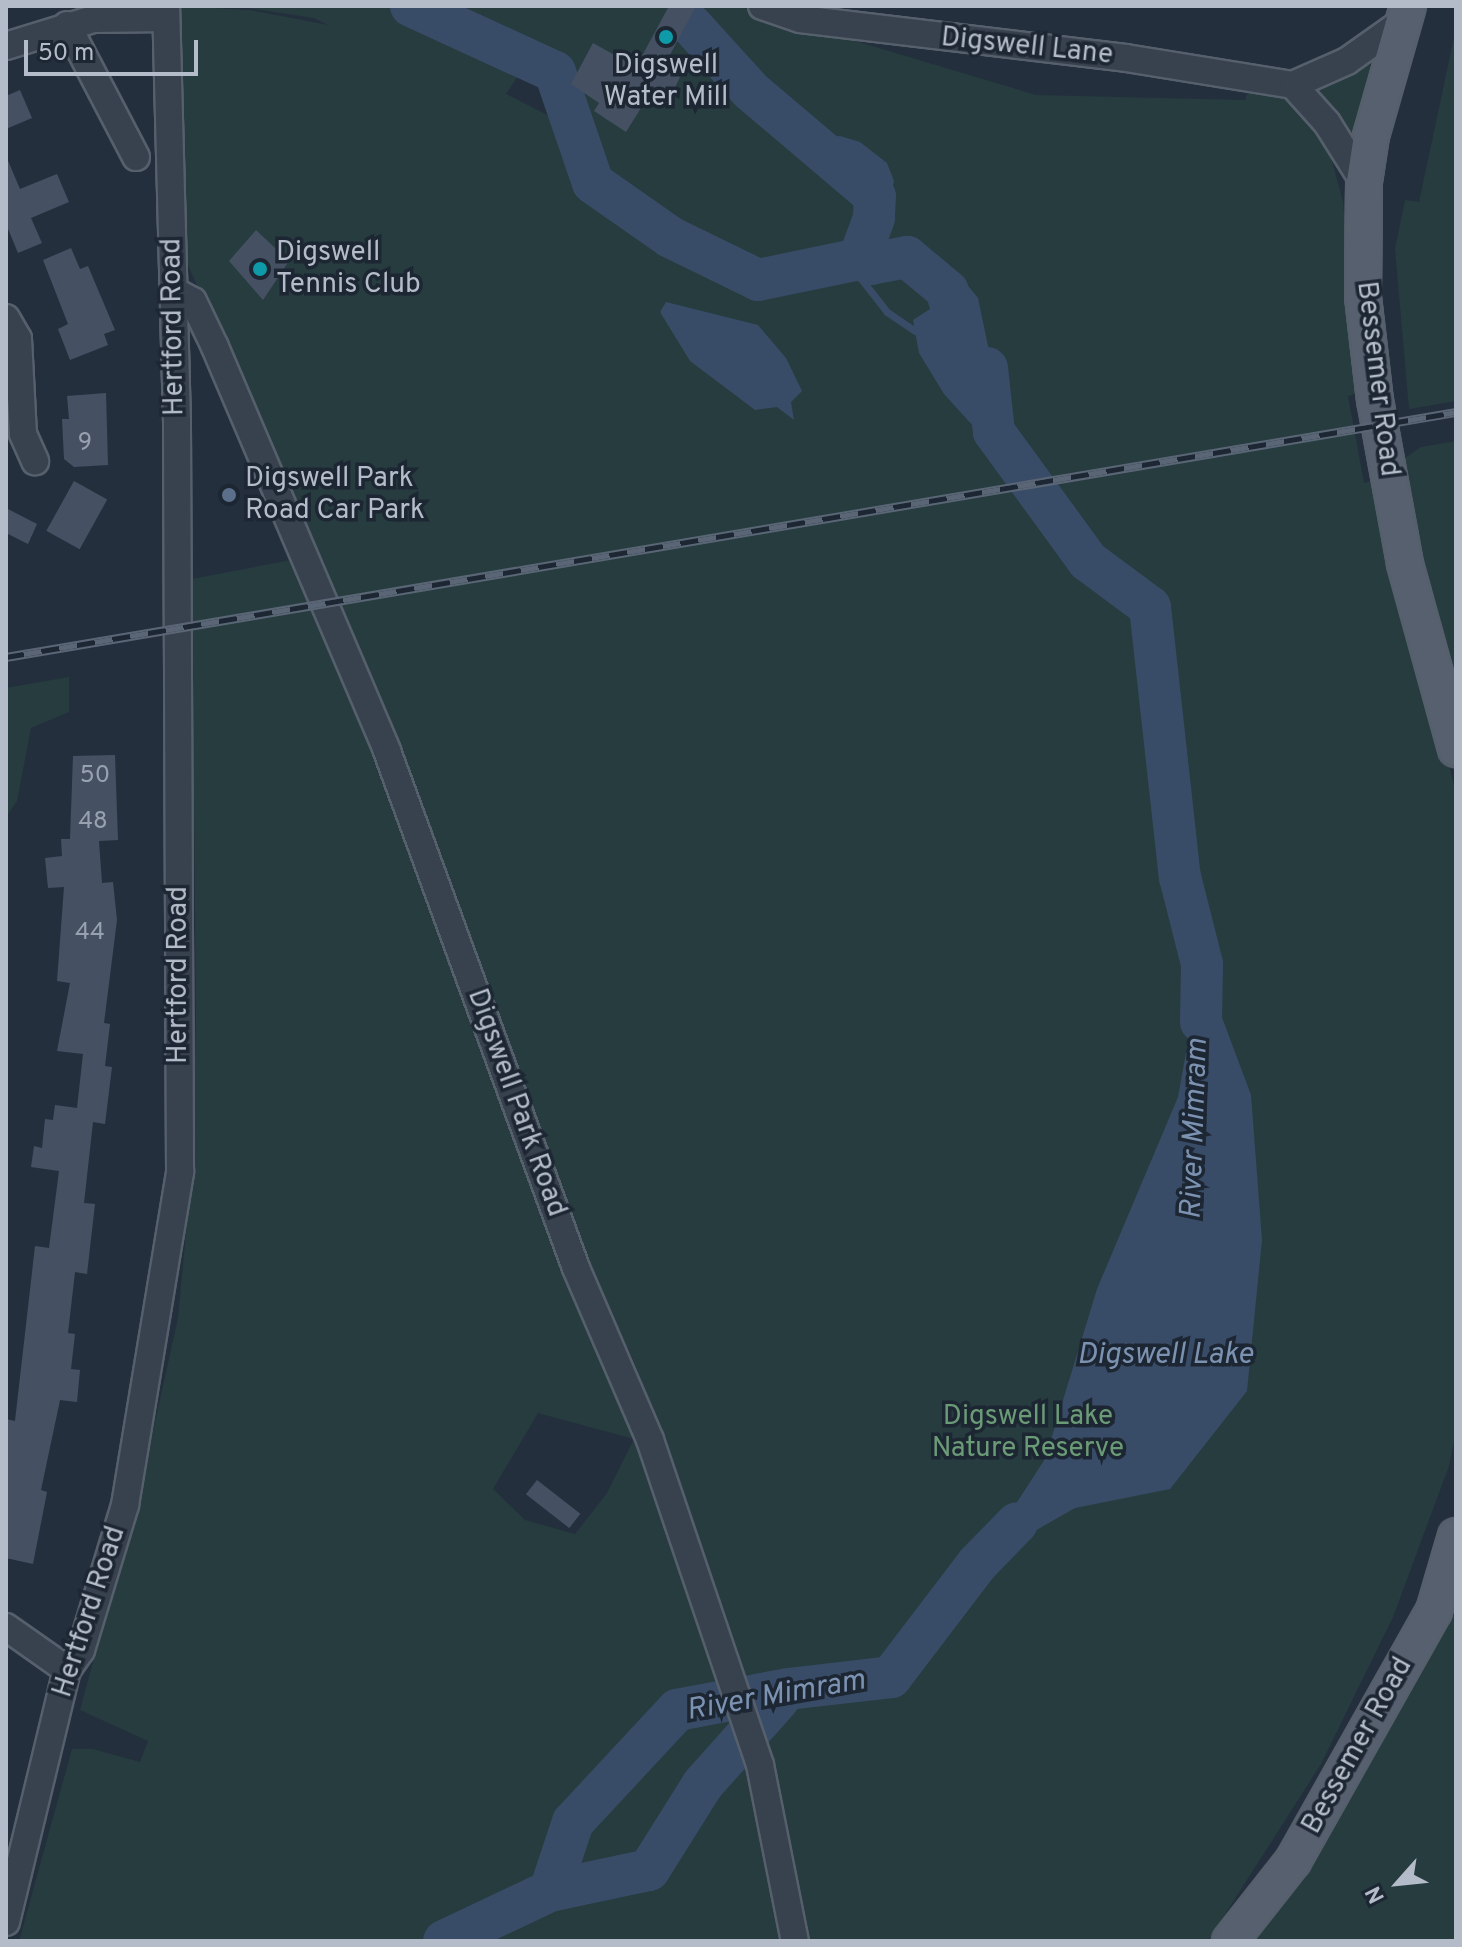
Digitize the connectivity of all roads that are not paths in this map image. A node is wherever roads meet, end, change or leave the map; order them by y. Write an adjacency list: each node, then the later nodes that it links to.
1 (762, 6): 6 (street, Digswell Lane)
2 (165, 12): 4 (street); 9 (street, Hertford Road)
3 (1405, 14): 6 (street); 8 (main road, Bessemer Road)
4 (67, 25): 5 (street); 7 (street)
5 (6, 46)
6 (1293, 85): 8 (street)
7 (136, 157)
8 (1364, 182): 12 (main road, Bessemer Road)
9 (174, 291): 15 (street, Hertford Road); 17 (street, Digswell Park Road)
10 (6, 318): 11 (street)
11 (35, 461)
12 (1456, 749)
13 (1456, 1536): 18 (main road, Bessemer Road)
14 (6, 1627): 15 (street)
15 (67, 1670): 16 (street, Hertford Road)
16 (6, 1922)
17 (795, 1941)
18 (1230, 1941)

